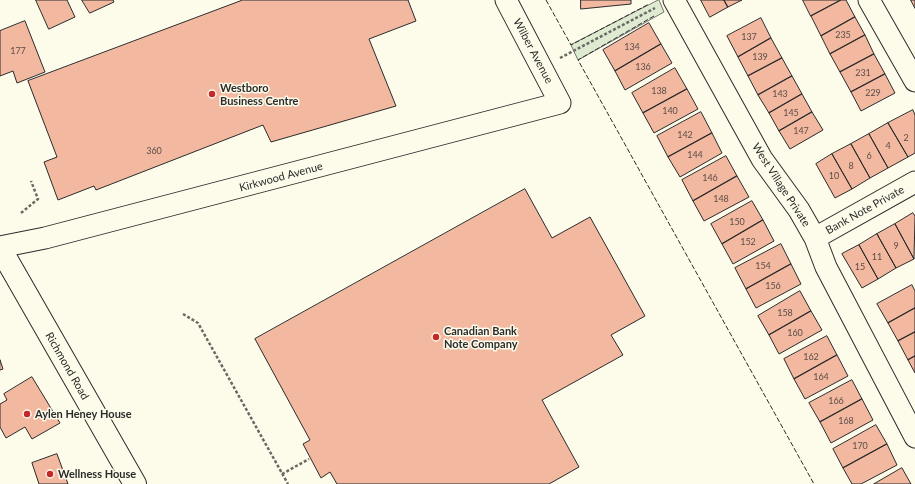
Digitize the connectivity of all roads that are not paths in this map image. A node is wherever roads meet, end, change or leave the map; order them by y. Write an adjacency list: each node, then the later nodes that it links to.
1 (506, 0): 5 (street, Wilber Avenue)
2 (869, 0): 4 (street)
3 (665, 4): 7 (street, West Village Private)
4 (915, 81)
5 (560, 103): 8 (street, Kirkwood Avenue)
6 (915, 182): 7 (street, Bank Note Private)
7 (815, 238): 9 (street, West Village Private)
8 (0, 248): 10 (main road, Richmond Road)
9 (915, 437)
10 (135, 484)

